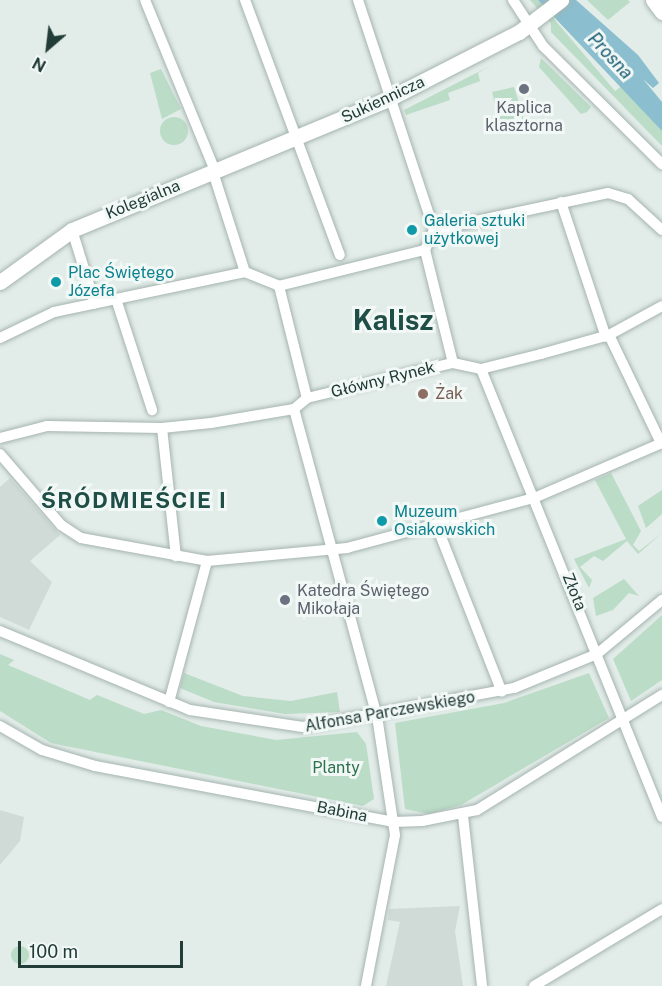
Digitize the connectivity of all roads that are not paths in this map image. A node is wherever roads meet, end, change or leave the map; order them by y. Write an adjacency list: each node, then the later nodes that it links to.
1 (145, 0): 12 (street)
2 (245, 0): 10 (street)
3 (358, 0): 9 (street)
4 (513, 0): 8 (street)
5 (561, 0): 8 (street, Sukiennicza)
6 (653, 0): 7 (street)
7 (662, 12)
8 (530, 25): 9 (street, Sukiennicza); 11 (street)
9 (390, 98): 10 (street, Sukiennicza); 15 (street)
10 (298, 137): 12 (street, Sukiennicza); 18 (street)
11 (662, 164)
12 (214, 171): 14 (street, Kolegialna); 19 (street)
13 (561, 202): 15 (street); 16 (street); 25 (street)
14 (72, 230): 20 (street); 23 (street)
15 (435, 230): 17 (street)
16 (662, 230)
17 (425, 250): 21 (street); 27 (street, Główny Rynek)
18 (340, 255)
19 (245, 272): 21 (street); 22 (street)
20 (0, 282)
21 (279, 286): 29 (street)
22 (116, 299): 23 (street); 31 (street)
23 (95, 304): 26 (street)
24 (662, 306): 25 (street)
25 (608, 336): 28 (street); 34 (street)
26 (0, 338)
27 (453, 363): 28 (street); 29 (street, Główny Rynek)
28 (481, 369): 36 (street, Złota)
29 (306, 398): 30 (street)
30 (294, 409): 32 (street); 38 (street)
31 (152, 410)
32 (162, 428): 33 (street); 39 (street)
33 (0, 438)
34 (661, 443): 36 (street)
35 (0, 454): 39 (street)
36 (534, 498): 37 (street); 43 (street, Złota)
37 (436, 524): 38 (street); 44 (street)
38 (331, 550): 40 (street); 47 (street)
39 (176, 556): 40 (street)
40 (207, 561): 46 (street)
41 (662, 600): 43 (street, Alfonsa Parczewskiego)
42 (0, 631): 46 (street, Alfonsa Parczewskiego)
43 (597, 654): 44 (street, Alfonsa Parczewskiego); 48 (street, Złota)
44 (502, 692): 47 (street, Alfonsa Parczewskiego)
45 (662, 695): 48 (street, Babina)
46 (169, 702): 47 (street, Alfonsa Parczewskiego)
47 (377, 716): 52 (street)
48 (623, 721): 50 (street, Babina); 51 (street, Złota)
49 (0, 726): 52 (street, Babina)
50 (463, 816): 52 (street, Babina); 55 (street)
51 (662, 817)
52 (393, 822): 54 (street)
53 (662, 909): 56 (street)
54 (366, 986)
55 (482, 986)
56 (534, 986)

